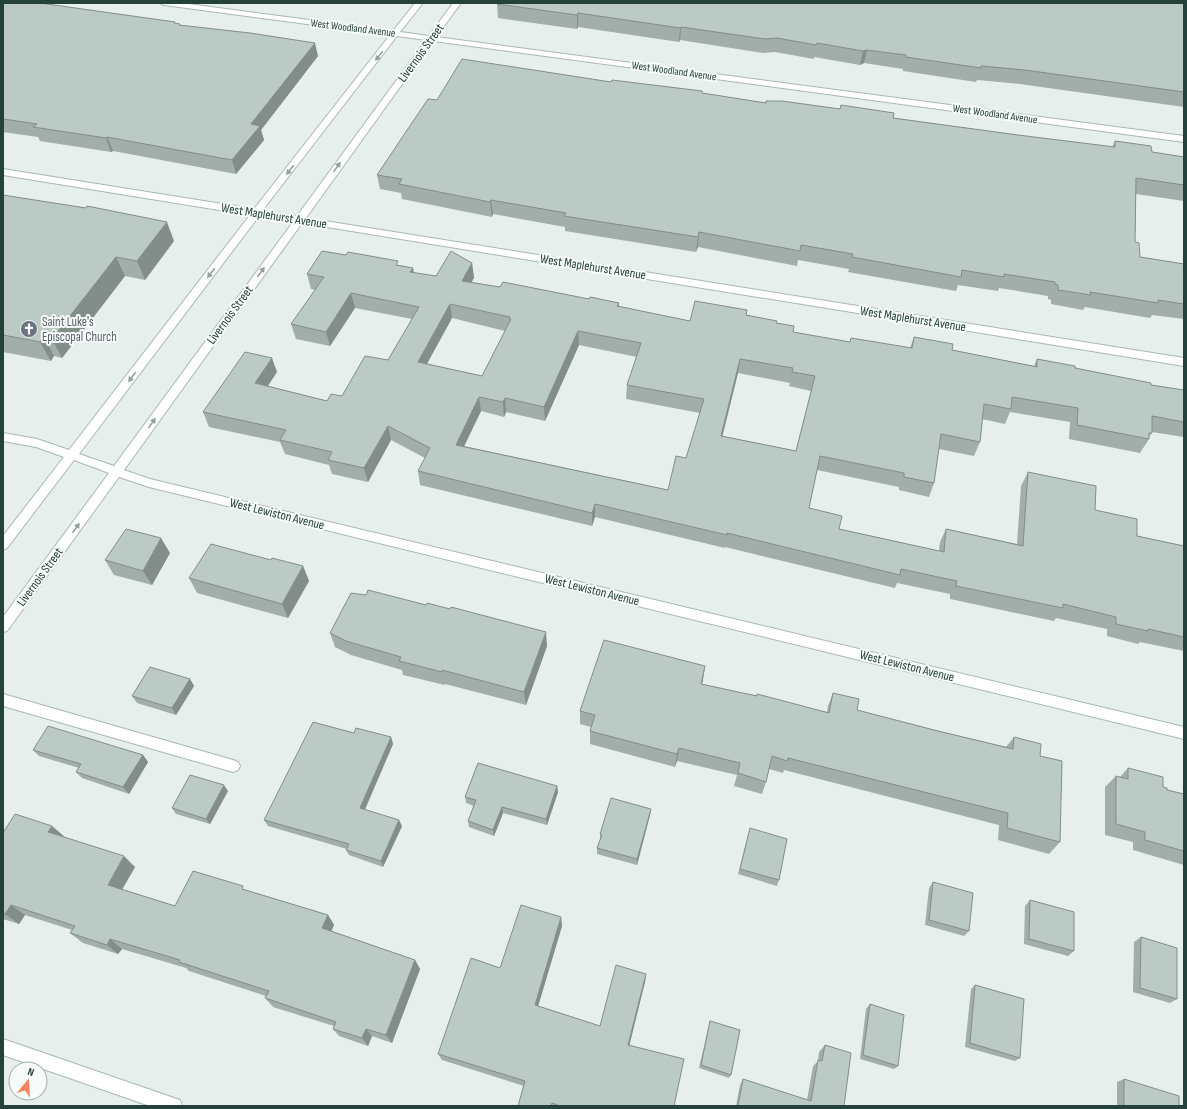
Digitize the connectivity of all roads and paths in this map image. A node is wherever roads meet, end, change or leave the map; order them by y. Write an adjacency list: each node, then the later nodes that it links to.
1 (164, 3): 4 (street, West Woodland Avenue)
2 (419, 3): 4 (street)
3 (458, 3): 5 (street, Livernois Street)
4 (396, 34): 5 (street, West Woodland Avenue); 8 (street, one-way to 8)
5 (432, 38): 6 (street, West Woodland Avenue); 9 (street, Livernois Street, one-way to 5)
6 (1184, 139)
7 (3, 172): 8 (street, West Maplehurst Avenue)
8 (256, 213): 9 (street, West Maplehurst Avenue); 12 (street, one-way to 12)
9 (299, 220): 10 (street, West Maplehurst Avenue); 13 (street, Livernois Street, one-way to 9)
10 (1184, 362)
11 (3, 436): 12 (street, West Lewiston Avenue)
12 (72, 456): 13 (street, West Lewiston Avenue); 14 (street)
13 (117, 472): 15 (street, Livernois Street, one-way to 13); 17 (street, West Lewiston Avenue)
14 (3, 545)
15 (3, 627)
16 (3, 700): 18 (street)
17 (1184, 733)
18 (232, 766)
19 (3, 1047): 20 (street)
20 (174, 1106)

